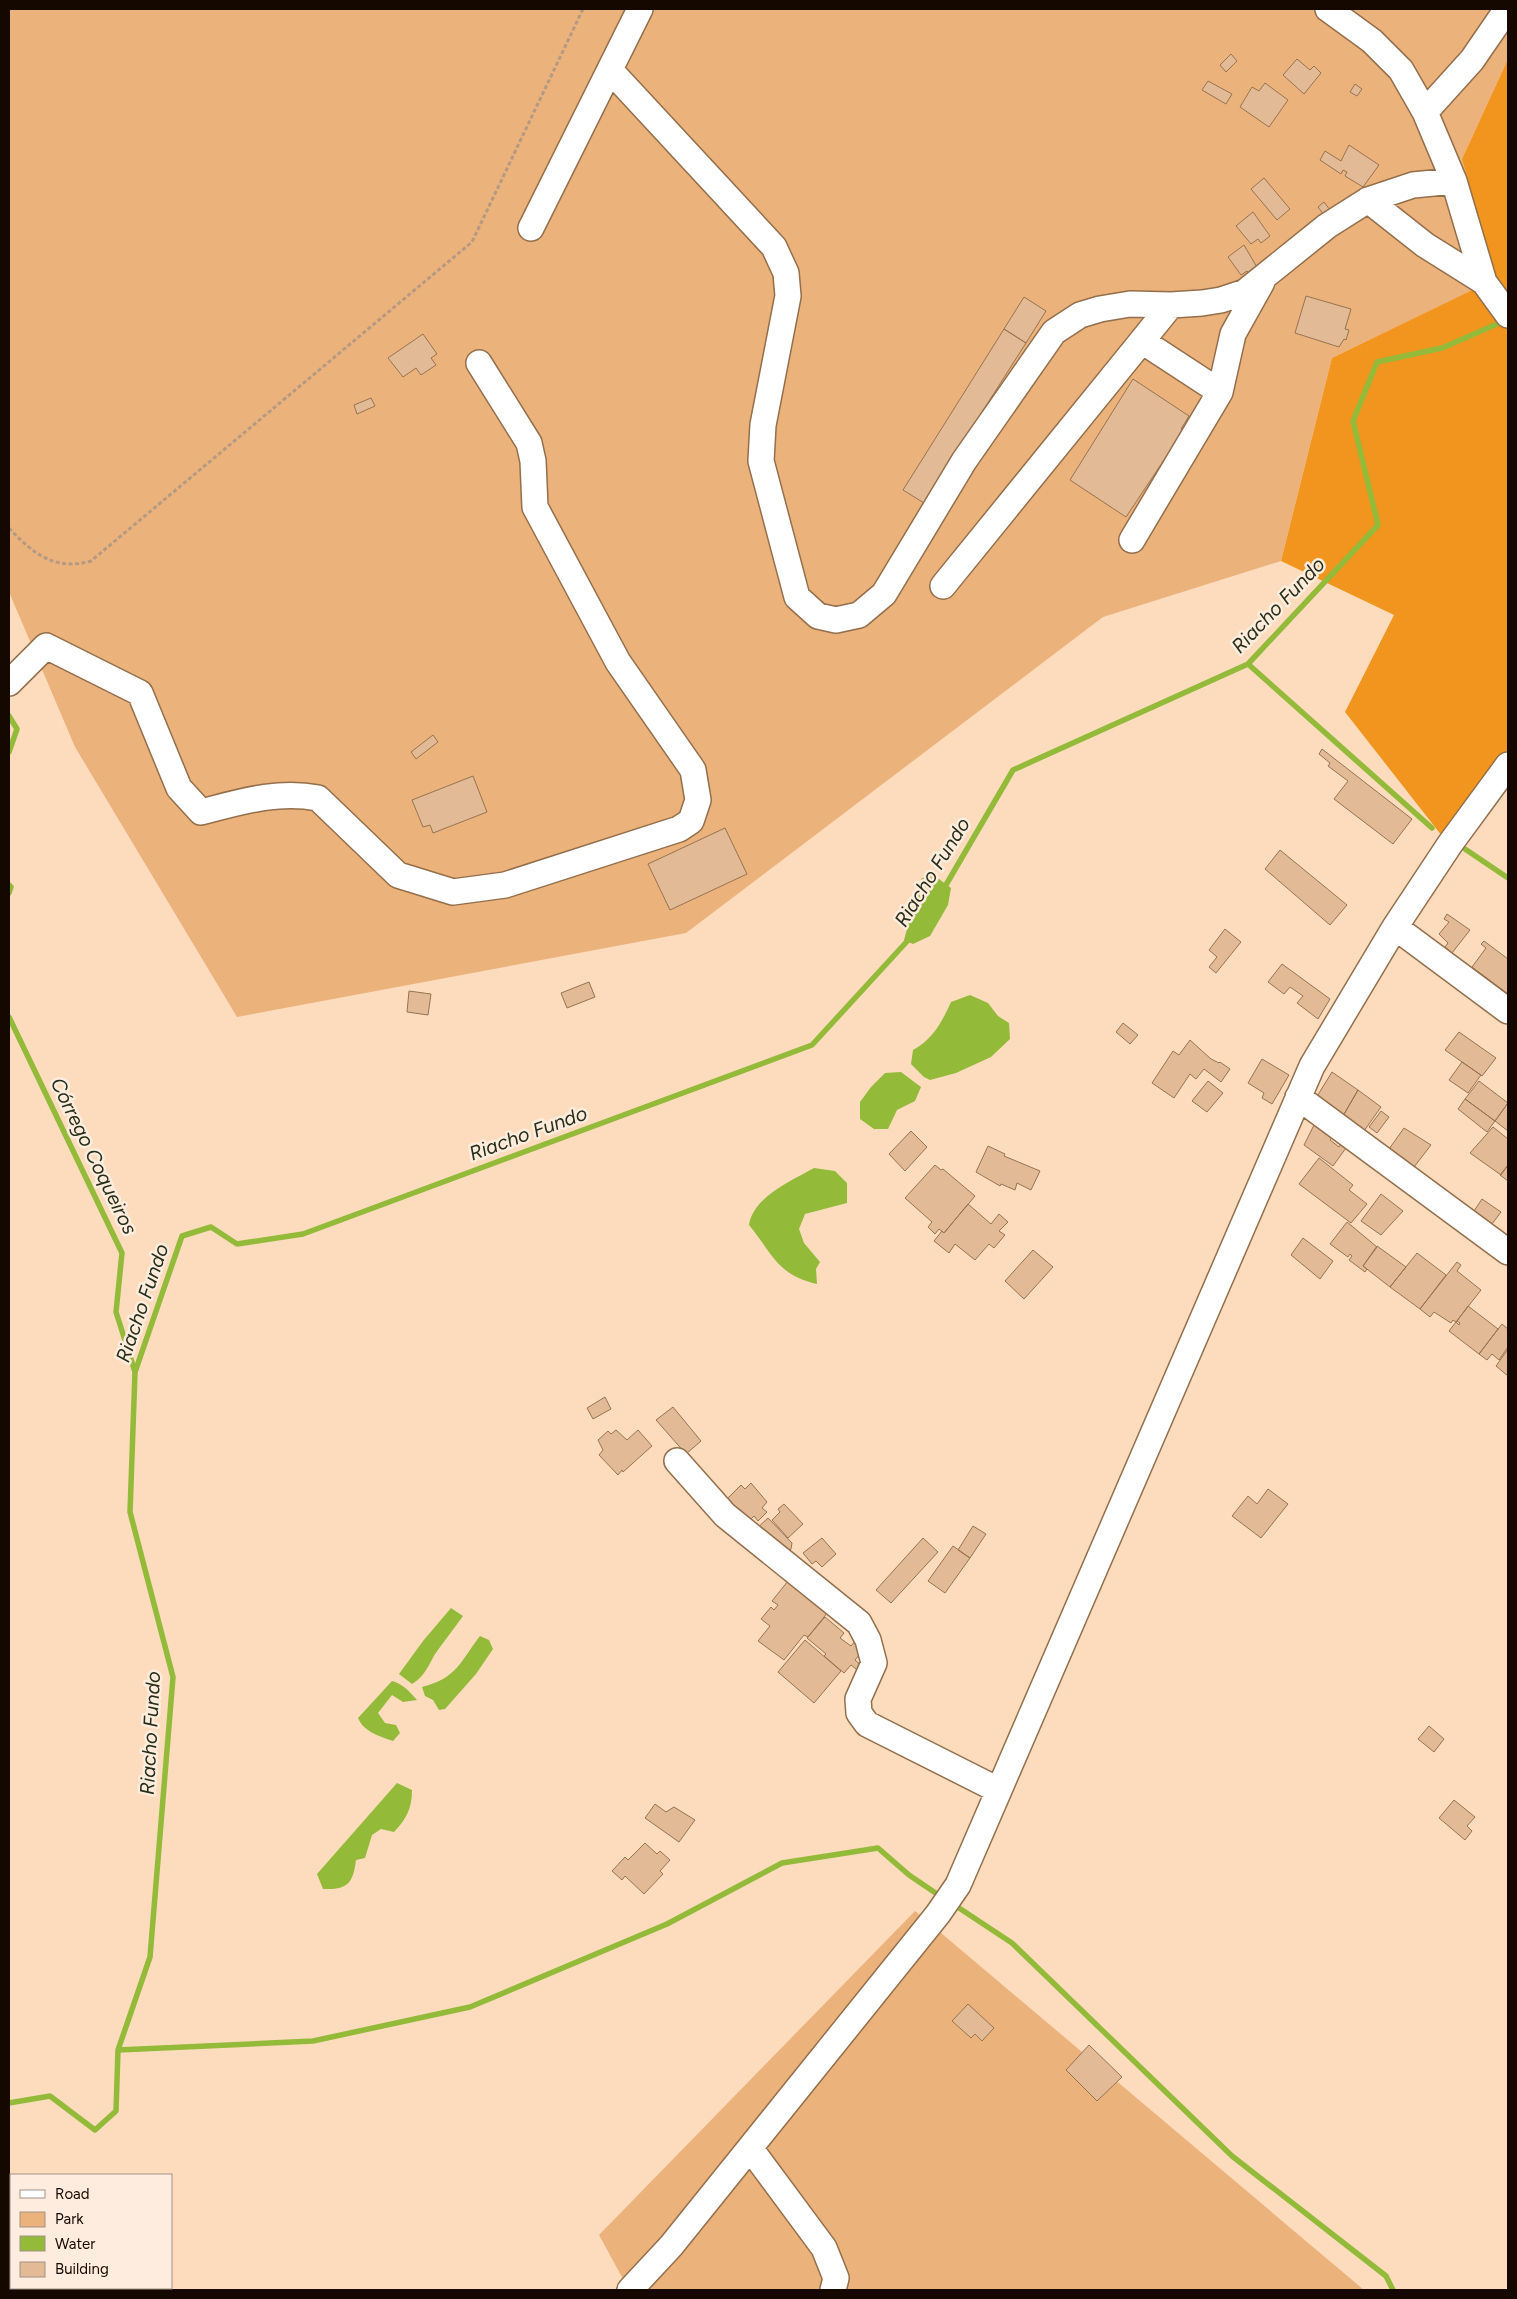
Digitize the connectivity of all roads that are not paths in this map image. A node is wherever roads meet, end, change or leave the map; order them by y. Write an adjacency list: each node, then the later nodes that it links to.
1 (640, 9): 4 (street)
2 (1328, 9): 5 (street)
3 (1507, 9): 5 (street)
4 (610, 70): 8 (street); 11 (street)
5 (1425, 112): 6 (street)
6 (1454, 181): 7 (street); 10 (street)
7 (1368, 200): 9 (street); 10 (street)
8 (531, 228)
9 (1265, 278): 11 (street); 14 (street)
10 (1496, 298)
11 (1172, 305): 12 (street)
12 (1142, 341): 14 (street); 16 (street)
13 (479, 363): 17 (street)
14 (1220, 392): 15 (street)
15 (1132, 540)
16 (943, 586)
17 (9, 683)
18 (1508, 765): 19 (street)
19 (1395, 927): 20 (street); 21 (street)
20 (1508, 1011)
21 (1298, 1097): 22 (street); 24 (street)
22 (1508, 1252)
23 (677, 1462): 24 (street)
24 (998, 1790): 25 (street)
25 (750, 2148): 26 (street); 27 (street)
26 (630, 2290)
27 (833, 2290)

